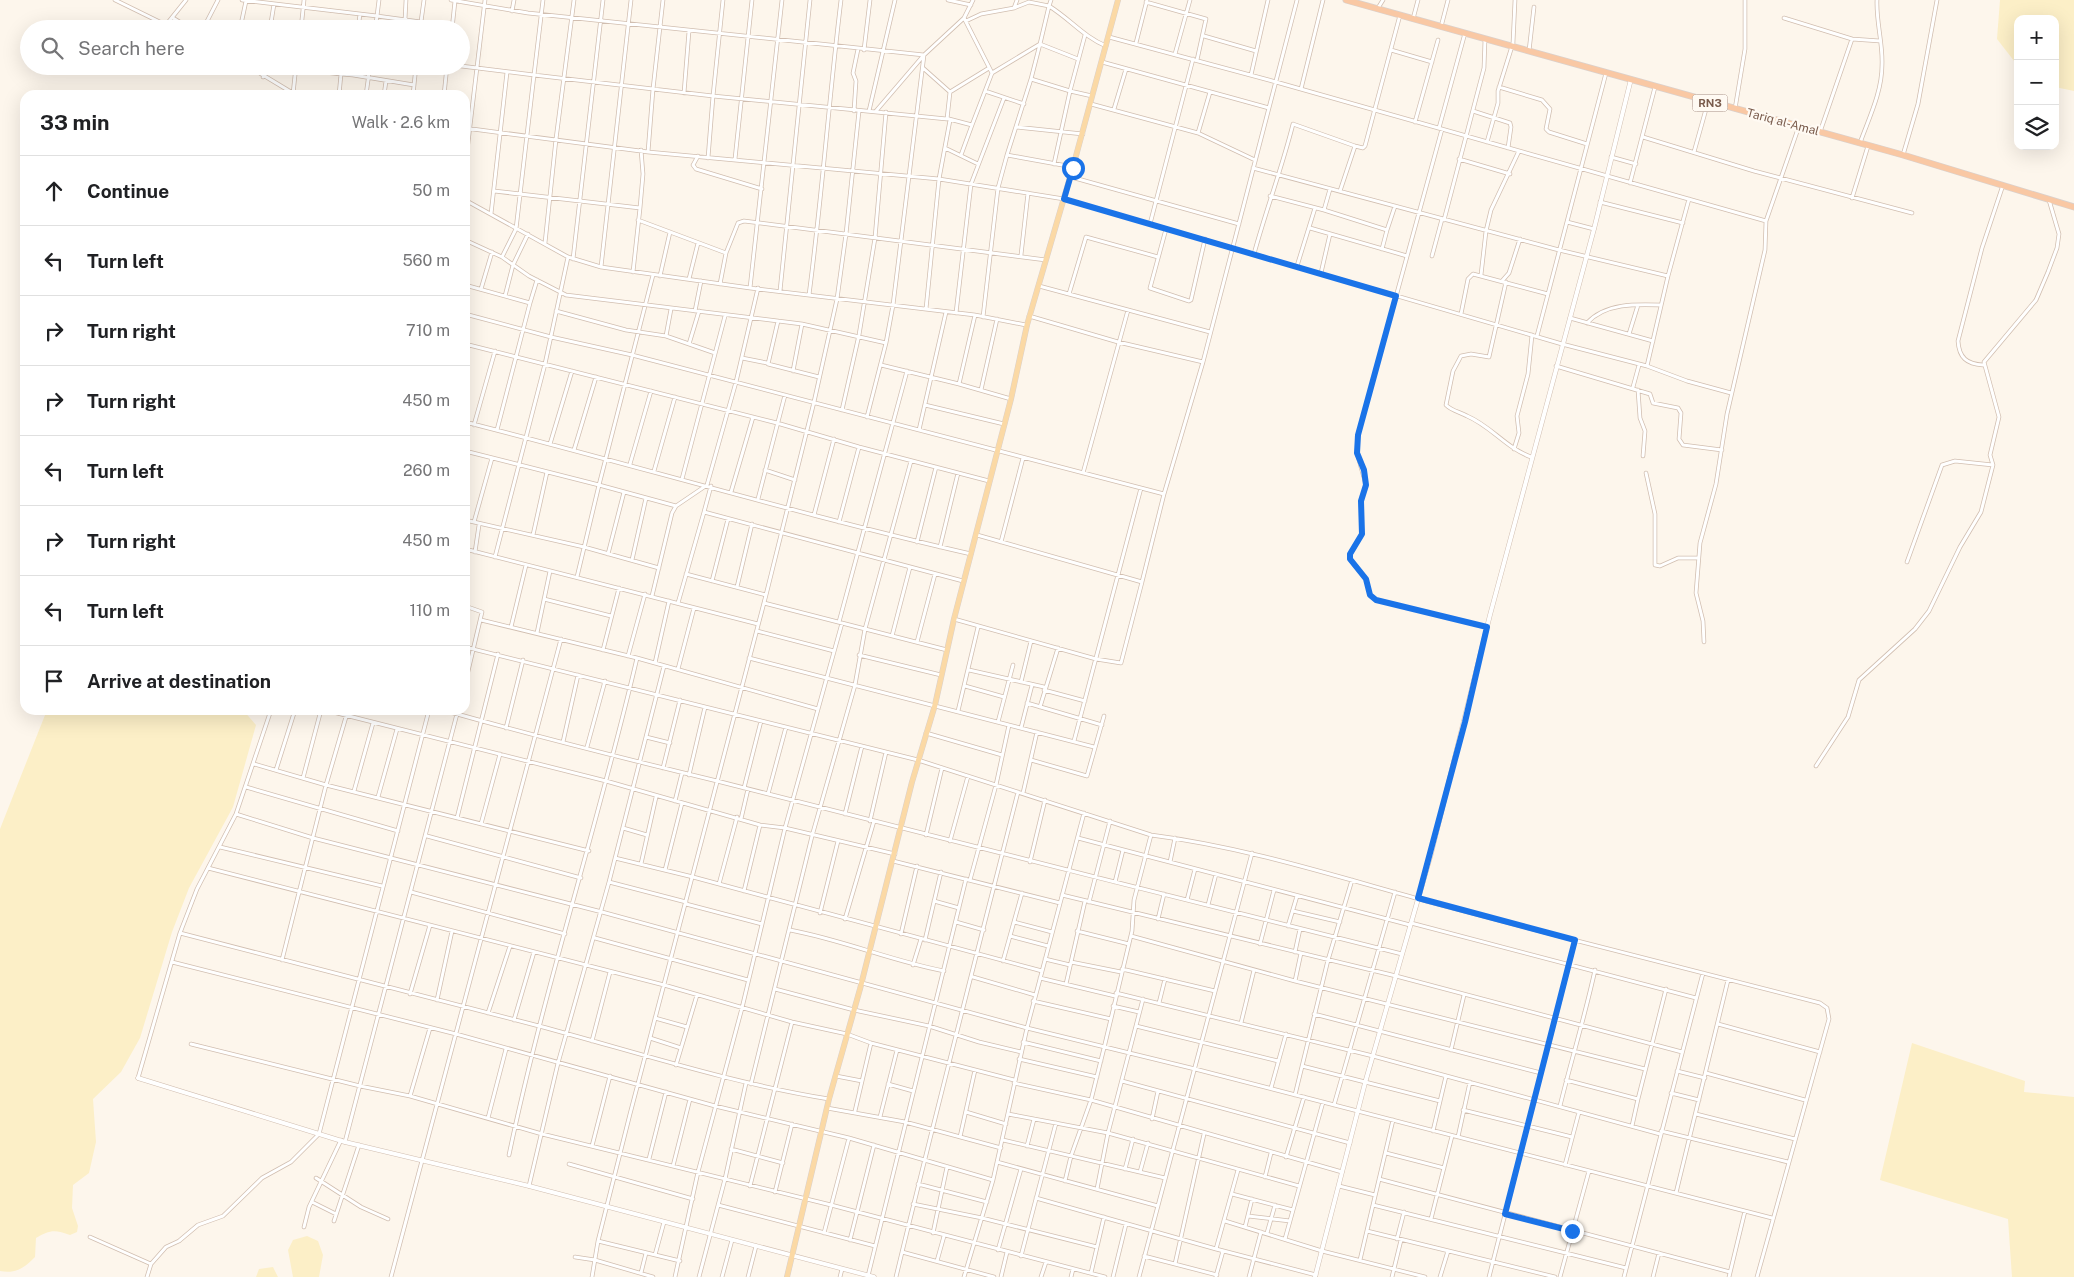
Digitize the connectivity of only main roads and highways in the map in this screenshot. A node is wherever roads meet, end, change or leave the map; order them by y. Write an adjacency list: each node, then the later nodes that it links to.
1 (1118, 0): 4 (main road)
2 (1346, 0): 3 (highway, Tariq al-Amal / RN3)
3 (2074, 207)
4 (787, 1277)

